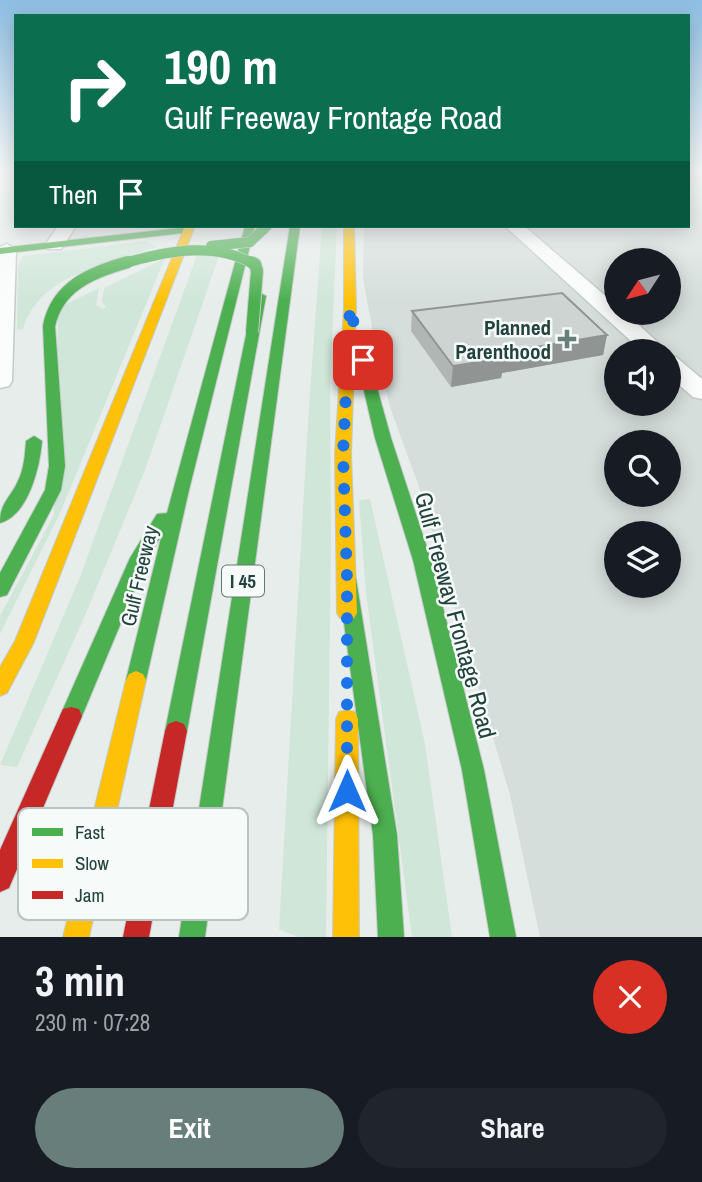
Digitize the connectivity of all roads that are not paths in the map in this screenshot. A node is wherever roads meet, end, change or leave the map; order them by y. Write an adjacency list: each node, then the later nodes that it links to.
1 (66, 228): 9 (street)
2 (189, 228): 9 (main road); 24 (main road)
3 (249, 228): 20 (main road, Gulf Freeway)
4 (266, 228): 12 (main road, bridge)
5 (275, 228): 13 (main road, bridge)
6 (295, 228): 28 (main road, I 45)
7 (349, 228): 11 (main road, Gulf Freeway Frontage Road)
8 (516, 228): 14 (street)
9 (54, 245): 10 (main road)
10 (4, 251): 17 (street)
11 (350, 308): 22 (main road, Gulf Freeway Frontage Road); 33 (main road, Gulf Freeway Frontage Road)
12 (42, 326): 13 (main road, bridge); 15 (main road); 23 (main road)
13 (252, 332): 27 (main road)
14 (642, 339)
15 (34, 366)
16 (681, 373): 18 (street)
17 (0, 381)
18 (702, 392)
19 (34, 419): 21 (main road)
20 (181, 490): 25 (main road); 26 (main road, Gulf Freeway)
21 (0, 517)
22 (347, 579): 31 (main road, Gulf Freeway Frontage Road); 32 (main road)
23 (0, 590)
24 (0, 687)
25 (31, 808)
26 (106, 808)
27 (162, 808)
28 (211, 808)
29 (18, 837): 30 (main road)
30 (0, 879)
31 (346, 937)
32 (391, 937)
33 (503, 937)

